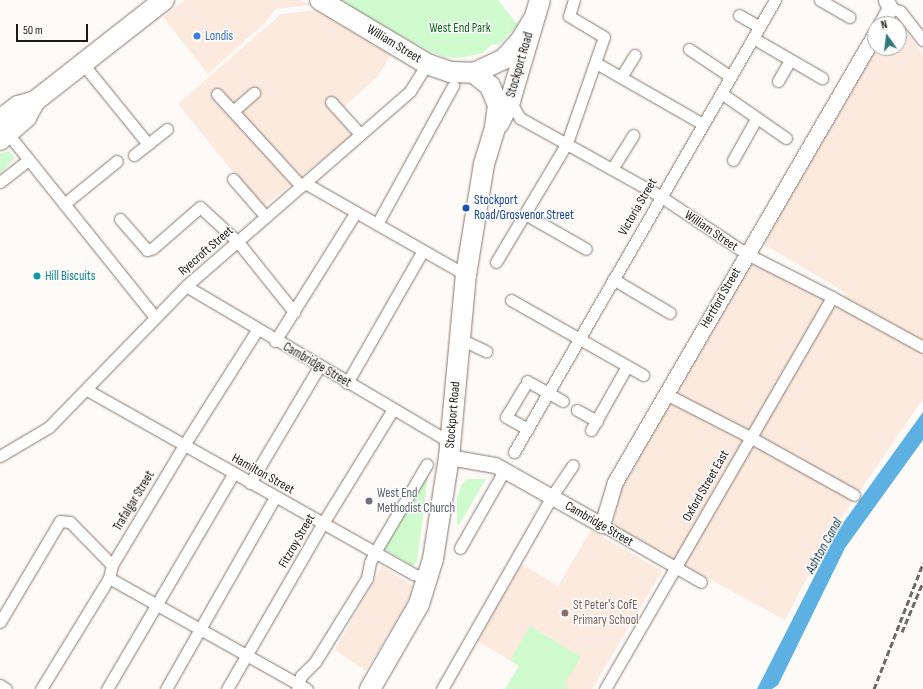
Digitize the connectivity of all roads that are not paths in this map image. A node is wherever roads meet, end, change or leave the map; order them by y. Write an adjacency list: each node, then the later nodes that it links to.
1 (164, 0): 20 (highway)
2 (320, 0): 21 (highway, William Street)
3 (540, 0): 11 (highway, Stockport Road)
4 (574, 0): 19 (street)
5 (775, 0): 12 (street, Victoria Street)
6 (820, 0): 10 (street)
7 (888, 4): 9 (street); 14 (street)
8 (738, 15): 12 (street)
9 (884, 16)
10 (850, 17)
11 (533, 20): 22 (highway); 31 (highway, Stockport Road)
12 (760, 27): 13 (street, Victoria Street)
13 (753, 38): 18 (street); 23 (street, Victoria Street)
14 (923, 40)
15 (867, 48): 62 (street, Hertford Street)
16 (689, 49): 23 (street)
17 (635, 55): 24 (street)
18 (790, 60): 25 (street); 26 (street)
19 (596, 63): 24 (street); 42 (street)
20 (83, 64): 37 (highway); 43 (street)
21 (427, 64): 22 (highway, William Street); 39 (street, Ryecroft Street)
22 (474, 73): 36 (highway, Stockport Road)
23 (731, 76): 29 (street, Victoria Street)
24 (621, 78): 35 (street)
25 (822, 78)
26 (778, 81)
27 (453, 86): 58 (street)
28 (254, 93): 33 (street)
29 (721, 93): 34 (street); 35 (street, Victoria Street)
30 (217, 94): 33 (street)
31 (510, 101): 36 (highway, Stockport Road); 42 (street, William Street)
32 (331, 102): 39 (street)
33 (232, 111): 51 (street)
34 (756, 119): 41 (street); 47 (street)
35 (703, 124): 52 (street, Victoria Street)
36 (495, 127): 64 (highway, Stockport Road)
37 (2, 129): 45 (street)
38 (167, 129): 43 (street)
39 (360, 134): 51 (street, Ryecroft Street)
40 (633, 135): 48 (street)
41 (786, 138)
42 (568, 143): 48 (street, William Street); 55 (street)
43 (148, 144): 44 (street)
44 (134, 155)
45 (28, 160): 50 (street); 53 (street)
46 (117, 160): 53 (street)
47 (733, 160)
48 (612, 169): 52 (street, William Street)
49 (234, 179): 56 (street)
50 (0, 182)
51 (303, 185): 54 (street); 56 (street, Ryecroft Street)
52 (660, 196): 62 (street, William Street); 65 (street, Victoria Street)
53 (64, 204): 71 (street)
54 (356, 212): 58 (street); 69 (street)
55 (525, 214): 60 (street); 63 (street)
56 (266, 217): 59 (street, Ryecroft Street)
57 (120, 219): 59 (street)
58 (377, 224): 61 (street)
59 (238, 242): 66 (street, Ryecroft Street); 69 (street)
60 (586, 249)
61 (422, 252): 64 (street); 81 (street)
62 (747, 254): 67 (street, William Street); 84 (street, Hertford Street)
63 (496, 262)
64 (466, 275): 73 (highway, Stockport Road)
65 (613, 279): 70 (street); 74 (street, Victoria Street)
66 (186, 286): 71 (street, Ryecroft Street); 72 (street, Cambridge Street)
67 (832, 297): 76 (street, William Street); 89 (street, Oxford Street East)
68 (511, 300): 74 (street)
69 (294, 312): 75 (street)
70 (670, 313)
71 (155, 317): 82 (street, Ryecroft Street)
72 (257, 330): 75 (street, Cambridge Street); 90 (street, Trafalgar Street)
73 (460, 339): 77 (street); 91 (highway, Stockport Road)
74 (580, 339): 78 (street); 83 (street, Victoria Street)
75 (275, 341): 79 (street, Cambridge Street)
76 (923, 347)
77 (486, 351)
78 (627, 366): 80 (street); 87 (street)
79 (319, 367): 81 (street, Cambridge Street); 98 (street)
80 (643, 375)
81 (347, 383): 86 (street, Cambridge Street)
82 (87, 390): 90 (street, Hamilton Street); 93 (street, Ryecroft Street)
83 (548, 393): 85 (street); 88 (street, Victoria Street); 88 (street)
84 (666, 394): 89 (street); 103 (street, Hertford Street)
85 (563, 402)
86 (393, 409): 91 (street, Cambridge Street); 102 (street, Fitzroy Street)
87 (577, 410)
88 (528, 429): 92 (street, Victoria Street)
89 (750, 437): 99 (street); 107 (street, Oxford Street East)
90 (184, 445): 97 (street, Hamilton Street); 106 (street, Trafalgar Street)
91 (450, 450): 96 (street, Cambridge Street); 109 (highway, Stockport Road)
92 (514, 452)
93 (1, 453)
94 (427, 464): 105 (street)
95 (574, 465): 100 (street)
96 (505, 469): 100 (street, Cambridge Street); 104 (street)
97 (233, 474): 98 (street, Hamilton Street); 113 (street)
98 (250, 483): 101 (street, Hamilton Street)
99 (854, 495)
100 (552, 496): 103 (street, Cambridge Street); 119 (street)
101 (275, 497): 102 (street, Hamilton Street); 115 (street)
102 (323, 523): 105 (street, Hamilton Street); 116 (street, Fitzroy Street)
103 (602, 526): 107 (street, Cambridge Street)
104 (460, 548)
105 (375, 552): 109 (street, Hamilton Street); 118 (street)
106 (112, 565): 108 (street, Trafalgar Street); 112 (street)
107 (675, 568): 110 (street, Cambridge Street); 126 (street, Oxford Street East)
108 (109, 578): 113 (street); 121 (street, Trafalgar Street)
109 (428, 578): 125 (highway, Stockport Road)
110 (701, 582)
111 (0, 599): 112 (street)
112 (10, 605): 114 (street)
113 (157, 605): 115 (street); 122 (street)
114 (0, 622)
115 (201, 630): 116 (street); 123 (street)
116 (246, 657): 118 (street); 124 (street, Fitzroy Street)
117 (0, 685): 120 (street)
118 (301, 687)
119 (446, 688)
120 (6, 689)
121 (41, 689)
122 (107, 689)
123 (166, 689)
124 (227, 689)
125 (370, 689)
126 (605, 689)

